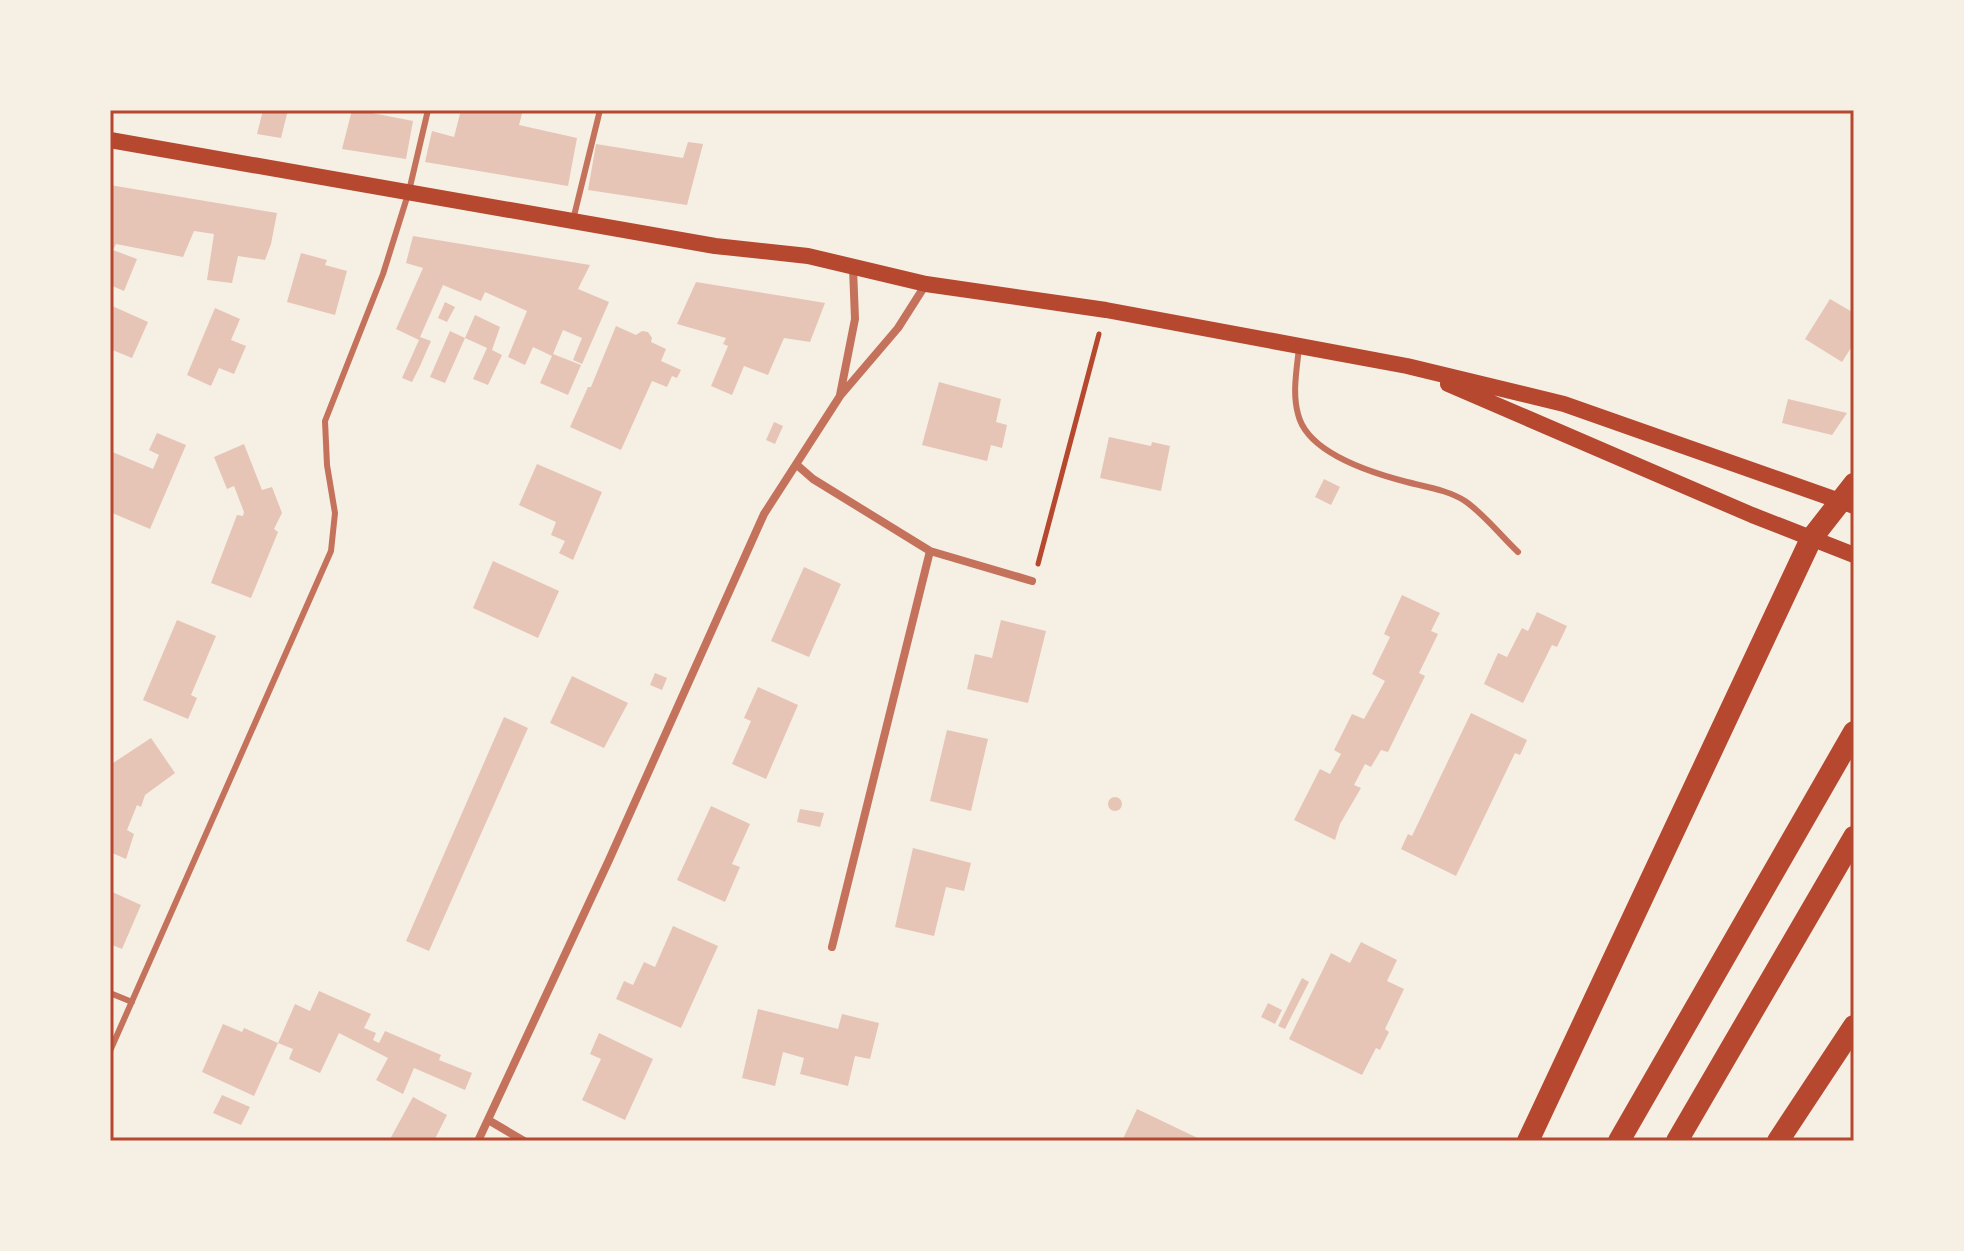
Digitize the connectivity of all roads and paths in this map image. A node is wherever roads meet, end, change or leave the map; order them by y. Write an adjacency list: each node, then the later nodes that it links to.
1 (428, 110): 4 (lane)
2 (600, 110): 5 (lane)
3 (110, 140): 4 (main road)
4 (409, 191): 5 (main road); 23 (lane)
5 (573, 220): 6 (main road)
6 (853, 268): 7 (main road); 11 (street)
7 (926, 284): 8 (main road); 11 (street)
8 (1106, 310): 9 (main road); 18 (path)
9 (1299, 345): 10 (main road); 16 (lane)
10 (1407, 366): 13 (main road); 14 (main road)
11 (840, 396): 12 (street)
12 (797, 465): 15 (street); 26 (street)
13 (1850, 497): 14 (highway)
14 (1811, 539): 17 (main road); 29 (highway)
15 (930, 551): 18 (street); 21 (street)
16 (1518, 552)
17 (1854, 555)
18 (1032, 581)
19 (1854, 732): 30 (highway)
20 (1854, 837): 31 (highway)
21 (832, 947)
22 (110, 993): 23 (lane)
23 (132, 1002): 25 (lane)
24 (1854, 1026): 32 (highway)
25 (110, 1051)
26 (490, 1121): 27 (street); 28 (street)
27 (478, 1141)
28 (524, 1141)
29 (1528, 1141)
30 (1619, 1141)
31 (1677, 1141)
32 (1778, 1141)

